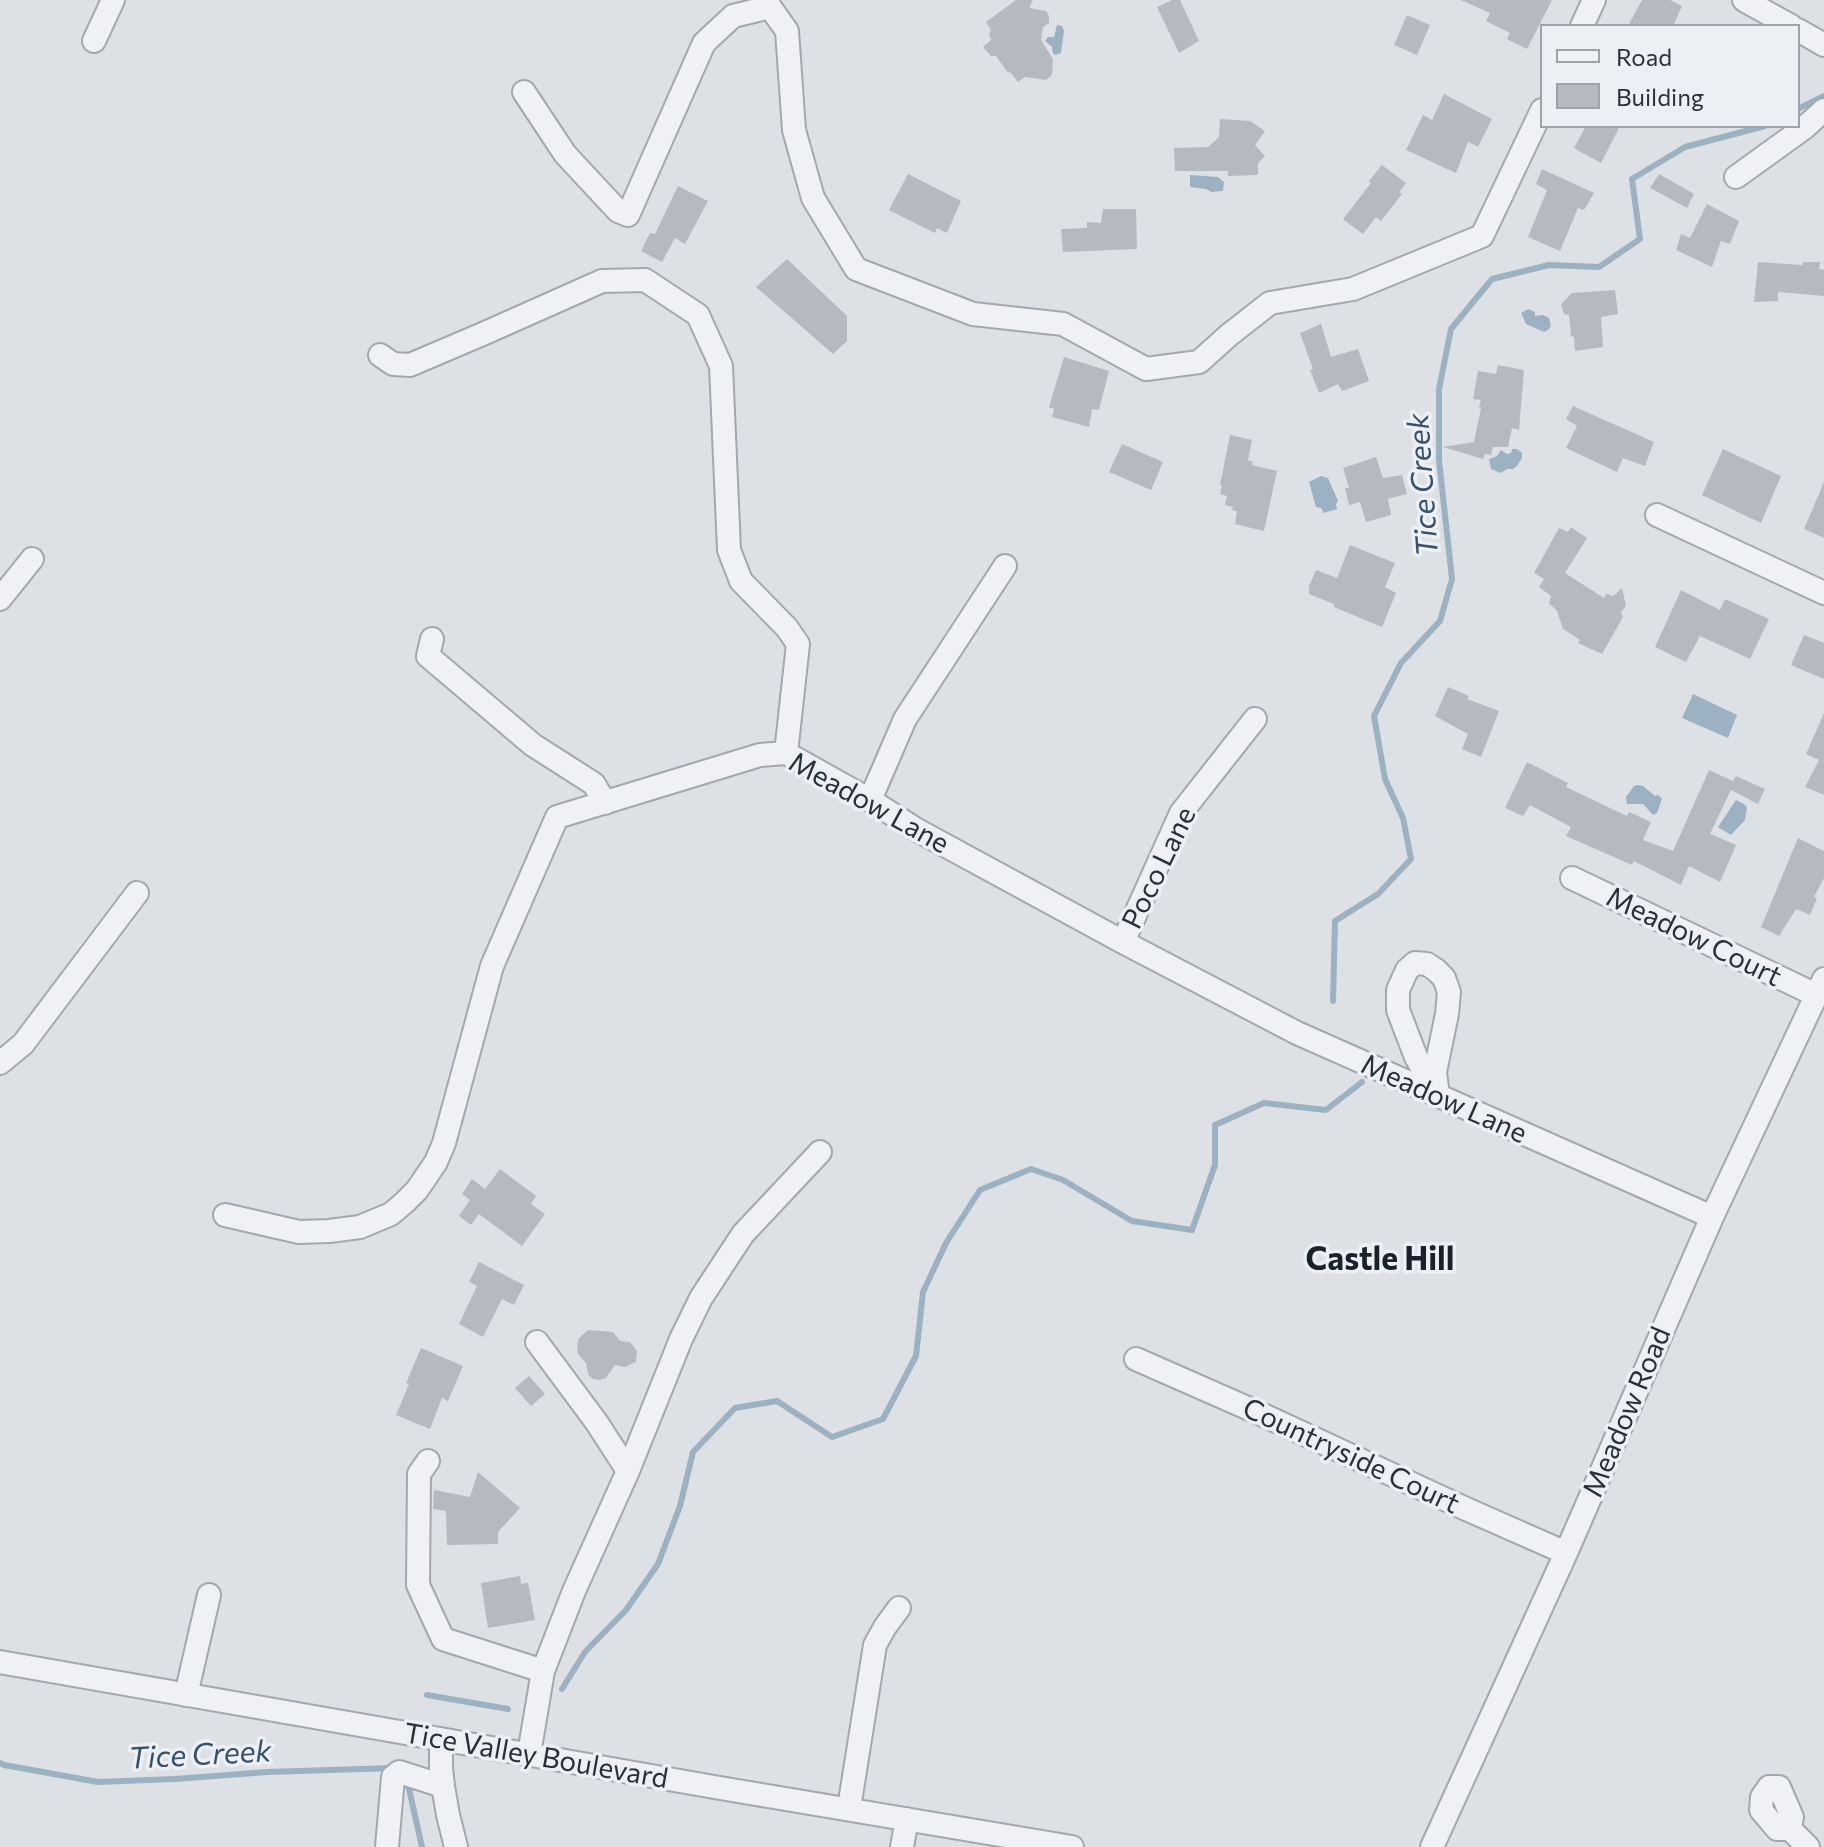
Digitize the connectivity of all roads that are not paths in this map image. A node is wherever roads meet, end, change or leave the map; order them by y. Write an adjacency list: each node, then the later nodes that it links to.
1 (113, 0): 7 (street)
2 (1594, 0): 4 (street)
3 (1744, 0): 5 (street)
4 (1583, 24)
5 (1787, 24)
6 (1800, 31): 8 (street)
7 (94, 41)
8 (1824, 45)
9 (524, 92): 11 (street)
10 (1824, 110): 12 (street)
11 (1540, 114)
12 (1736, 177)
13 (380, 355): 21 (street)
14 (1657, 515): 17 (street)
15 (32, 559): 18 (street)
16 (1005, 566): 22 (street)
17 (1824, 593)
18 (0, 599)
19 (432, 639): 23 (street)
20 (1255, 719): 26 (street, Poco Lane)
21 (786, 753): 22 (street, Meadow Lane); 23 (street, Meadow Lane)
22 (870, 800): 26 (street, Meadow Lane)
23 (605, 803): 31 (street, Meadow Lane)
24 (1572, 878): 27 (street, Meadow Court)
25 (137, 893): 28 (street)
26 (1123, 942): 29 (street, Meadow Lane)
27 (1820, 987): 32 (street, Meadow Road)
28 (0, 1063)
29 (1438, 1096): 29 (street); 32 (street, Meadow Lane)
30 (820, 1152): 36 (street)
31 (225, 1215)
32 (1712, 1217): 37 (street, Meadow Road)
33 (537, 1342): 36 (street)
34 (1136, 1359): 37 (street, Countryside Court)
35 (428, 1461): 41 (street)
36 (628, 1471): 41 (street)
37 (1566, 1553): 53 (street, Meadow Road)
38 (209, 1595): 42 (street)
39 (899, 1608): 46 (street)
40 (0, 1662): 42 (street, Tice Valley Boulevard)
41 (543, 1671): 44 (street)
42 (186, 1695): 43 (street, Tice Valley Boulevard)
43 (441, 1739): 44 (street, Tice Valley Boulevard); 45 (street)
44 (529, 1754): 46 (street, Tice Valley Boulevard)
45 (443, 1786): 49 (street); 50 (street)
46 (849, 1808): 47 (street, Tice Valley Boulevard)
47 (907, 1819): 51 (street); 52 (street, Tice Valley Boulevard)
48 (1790, 1829): 54 (street)
49 (387, 1847)
50 (456, 1847)
51 (902, 1847)
52 (1072, 1847)
53 (1432, 1847)
54 (1808, 1847)

